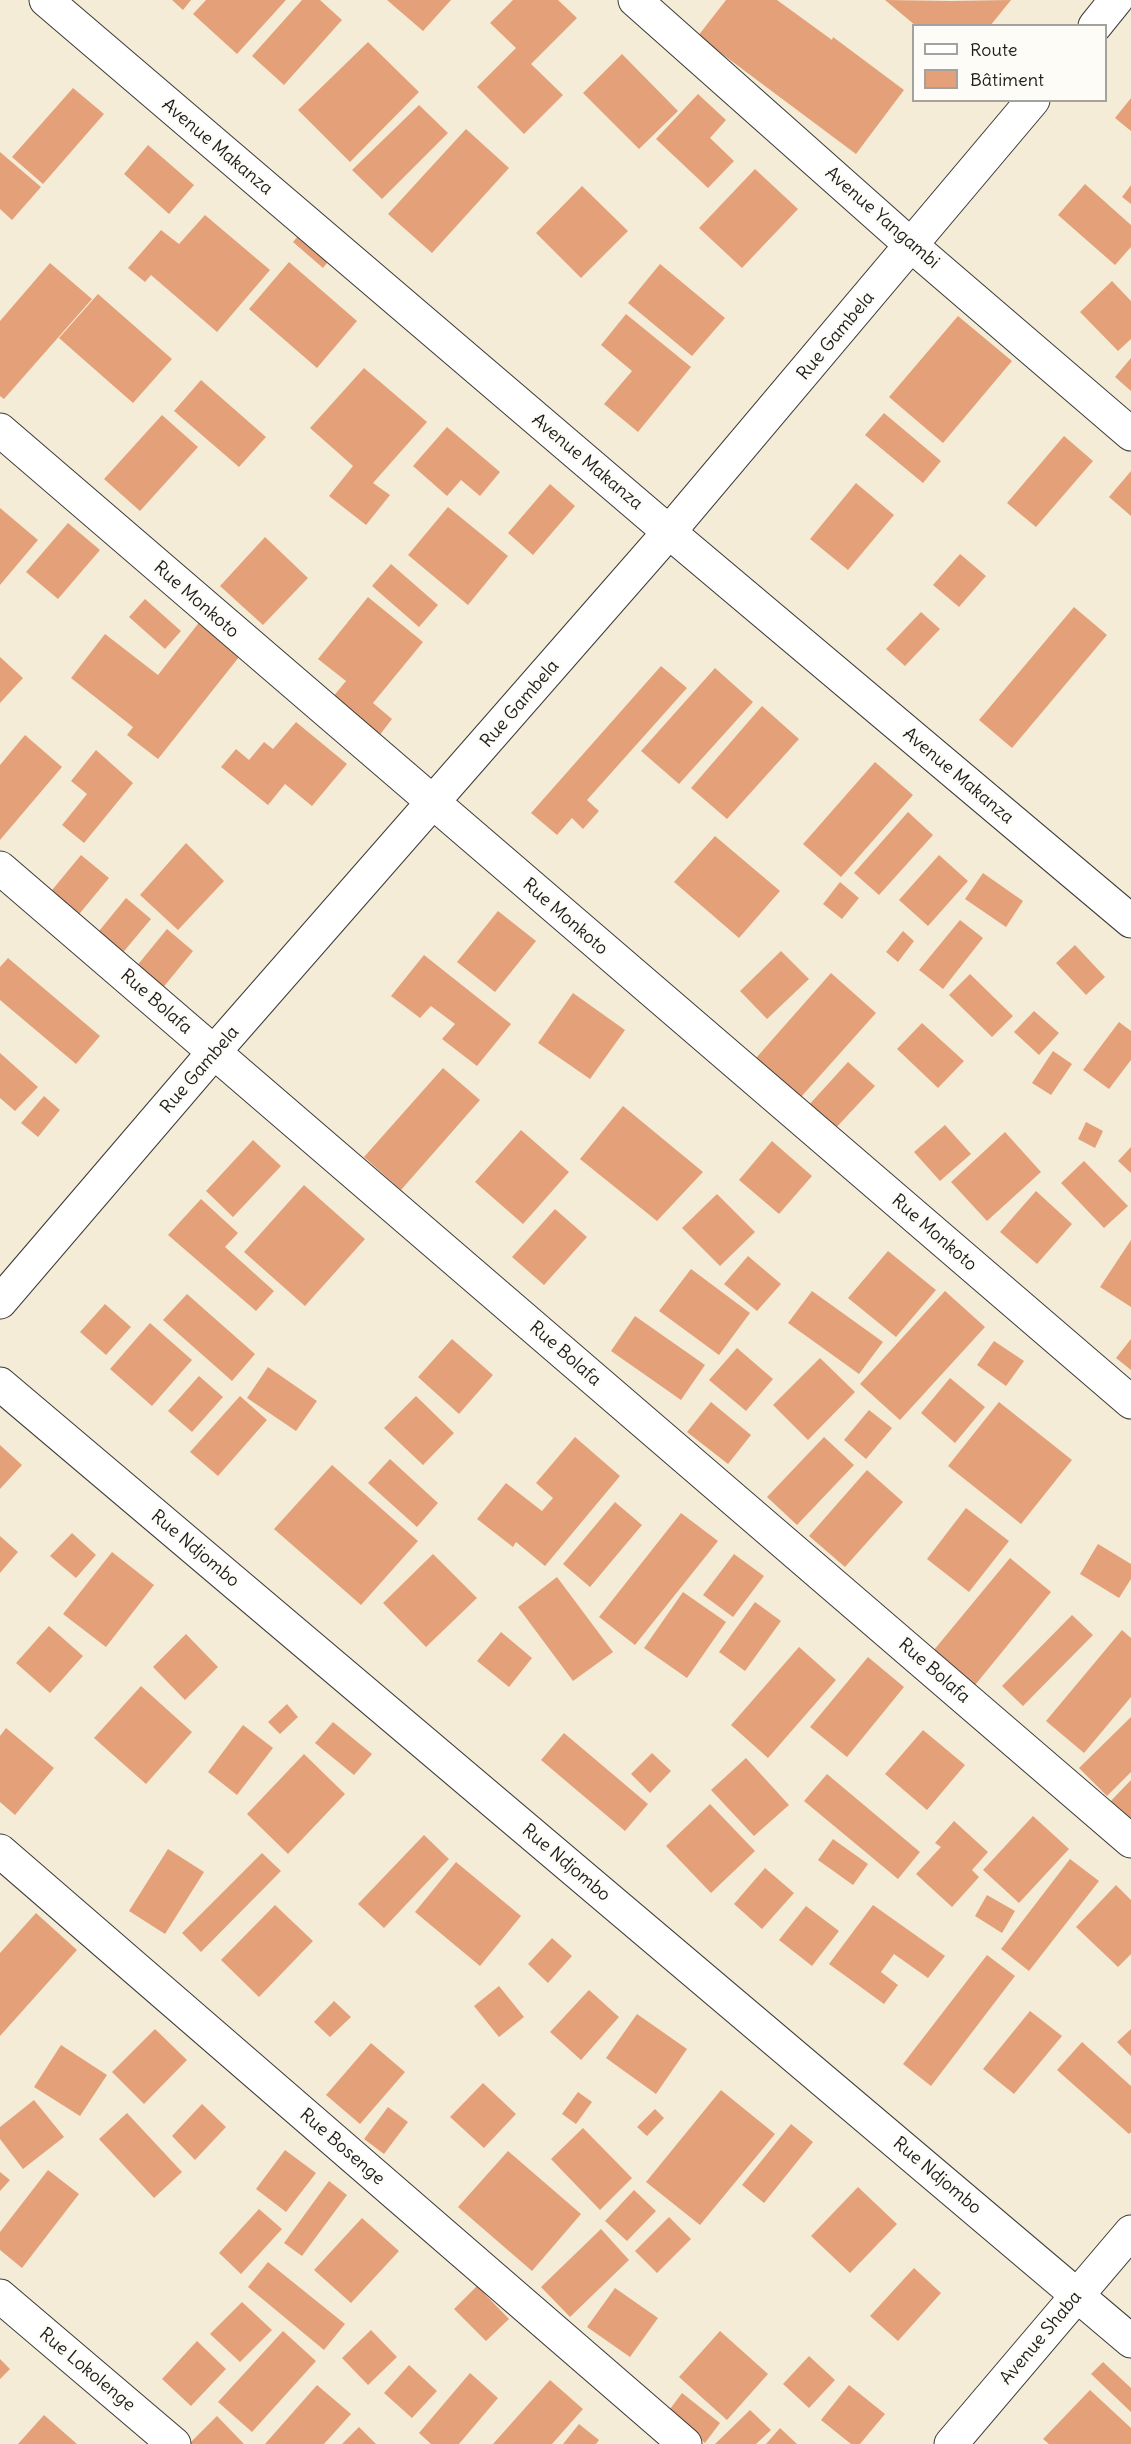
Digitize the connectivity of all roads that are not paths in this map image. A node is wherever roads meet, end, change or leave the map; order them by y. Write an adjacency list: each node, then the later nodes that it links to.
1 (46, 0): 9 (street, Avenue Makanza)
2 (635, 0): 6 (street, Avenue Yangambi)
3 (1116, 0): 4 (street)
4 (1097, 24)
5 (1031, 102): 6 (street, Rue Gambela)
6 (912, 246): 8 (street, Avenue Yangambi); 9 (street, Rue Gambela)
7 (0, 430): 10 (street, Rue Monkoto)
8 (1131, 434)
9 (669, 532): 10 (street, Rue Gambela); 12 (street, Avenue Makanza)
10 (433, 804): 13 (street, Rue Gambela); 16 (street, Rue Monkoto)
11 (0, 868): 13 (street, Rue Bolafa)
12 (1131, 921)
13 (214, 1052): 14 (street, Rue Gambela); 17 (street, Rue Bolafa)
14 (0, 1302)
15 (0, 1384): 20 (street, Rue Ndjombo)
16 (1131, 1402)
17 (1131, 1841)
18 (0, 1851): 24 (street, Rue Bosenge)
19 (1131, 2232): 20 (street, Avenue Shaba)
20 (1077, 2295): 22 (street, Rue Ndjombo); 25 (street, Avenue Shaba)
21 (0, 2296): 23 (street, Rue Lokolenge)
22 (1131, 2341)
23 (174, 2444)
24 (685, 2444)
25 (951, 2444)

